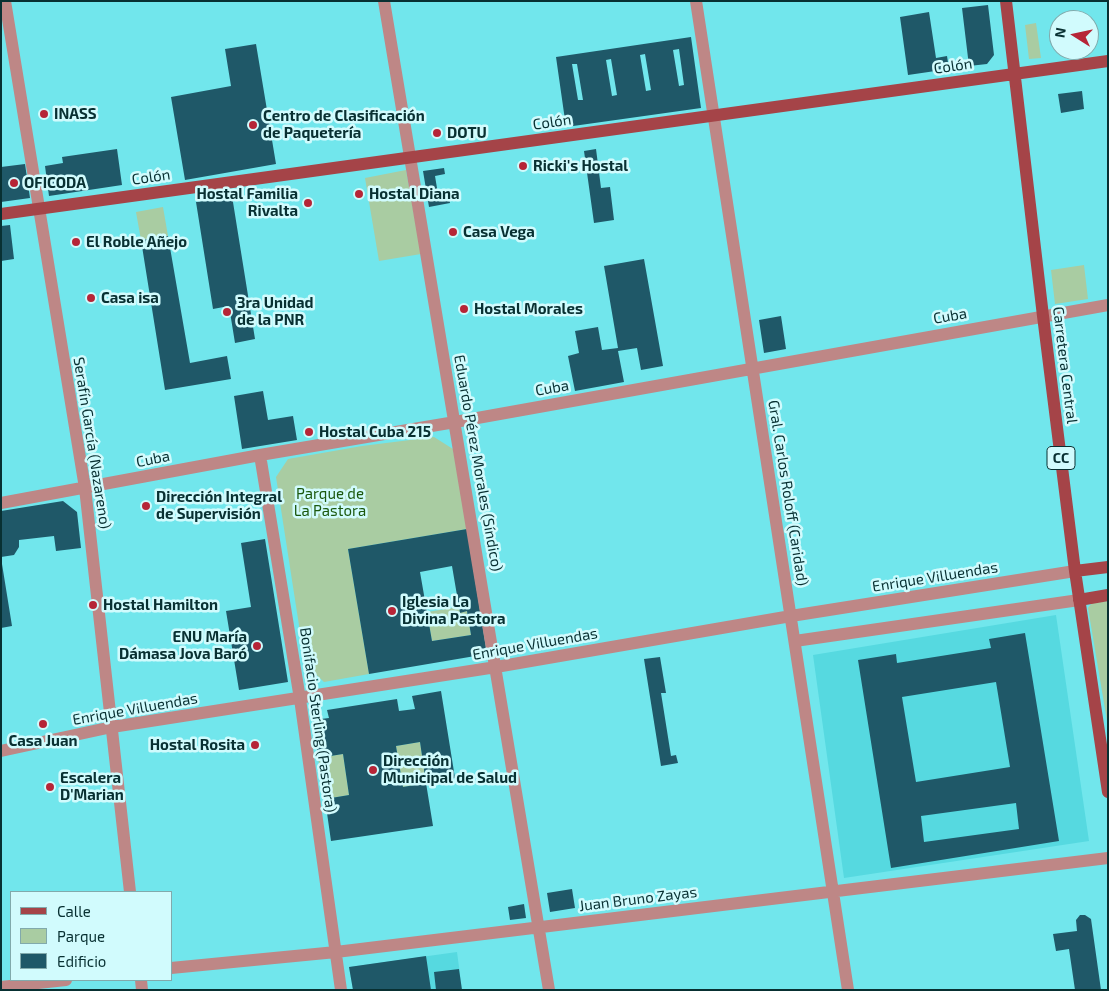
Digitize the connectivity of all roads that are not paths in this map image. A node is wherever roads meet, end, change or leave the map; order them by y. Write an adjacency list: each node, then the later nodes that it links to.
1 (5, 1): 9 (street, Serafín García (Nazareno))
2 (384, 1): 8 (street, Eduardo Pérez Morales (Síndico))
3 (696, 1): 7 (street, Gral. Carlos Roloff (Caridad))
4 (1006, 1): 6 (main road, Carretera Central / CC)
5 (1108, 61): 6 (main road, Colón)
6 (1014, 74): 7 (main road, Colón); 12 (main road, Carretera Central / CC)
7 (714, 116): 8 (main road, Colón); 13 (street, Gral. Carlos Roloff (Caridad))
8 (411, 158): 9 (main road, Colón); 14 (street, Eduardo Pérez Morales (Síndico))
9 (39, 209): 10 (main road, Colón); 16 (street, Serafín García (Nazareno))
10 (1, 214)
11 (1108, 305): 12 (street, Cuba)
12 (1043, 316): 13 (street, Cuba); 19 (main road, Carretera Central / CC)
13 (753, 368): 14 (street, Cuba); 22 (street, Gral. Carlos Roloff (Caridad))
14 (455, 422): 15 (street, Cuba); 24 (street, Eduardo Pérez Morales (Síndico))
15 (260, 455): 16 (street, Cuba); 25 (street, Bonifacio Sterling (Pastora))
16 (85, 488): 17 (street, Cuba); 26 (street, Serafín García (Nazareno))
17 (1, 503)
18 (1108, 566): 19 (main road)
19 (1075, 571): 21 (main road, Carretera Central / CC); 22 (street, Enrique Villuendas)
20 (1108, 595): 21 (main road)
21 (1079, 600): 23 (street); 28 (main road, Carretera Central / CC)
22 (791, 616): 23 (street, Gral. Carlos Roloff (Caridad)); 24 (street, Enrique Villuendas)
23 (795, 641): 31 (street, Gral. Carlos Roloff (Caridad))
24 (496, 667): 25 (street, Enrique Villuendas); 32 (street, Eduardo Pérez Morales (Síndico))
25 (300, 699): 26 (street, Enrique Villuendas); 33 (street, Bonifacio Sterling (Pastora))
26 (112, 728): 27 (street, Enrique Villuendas); 30 (street, Serafín García (Nazareno))
27 (1, 751)
28 (1108, 792)
29 (1108, 858): 31 (street, Juan Bruno Zayas)
30 (130, 891)
31 (833, 891): 32 (street, Juan Bruno Zayas); 39 (street, Gral. Carlos Roloff (Caridad))
32 (539, 928): 33 (street, Juan Bruno Zayas); 38 (street, Eduardo Pérez Morales (Síndico))
33 (336, 952): 34 (street, Juan Bruno Zayas); 37 (street, Bonifacio Sterling (Pastora))
34 (172, 968)
35 (58, 981): 36 (street)
36 (1, 988)
37 (341, 990)
38 (549, 990)
39 (848, 990)

